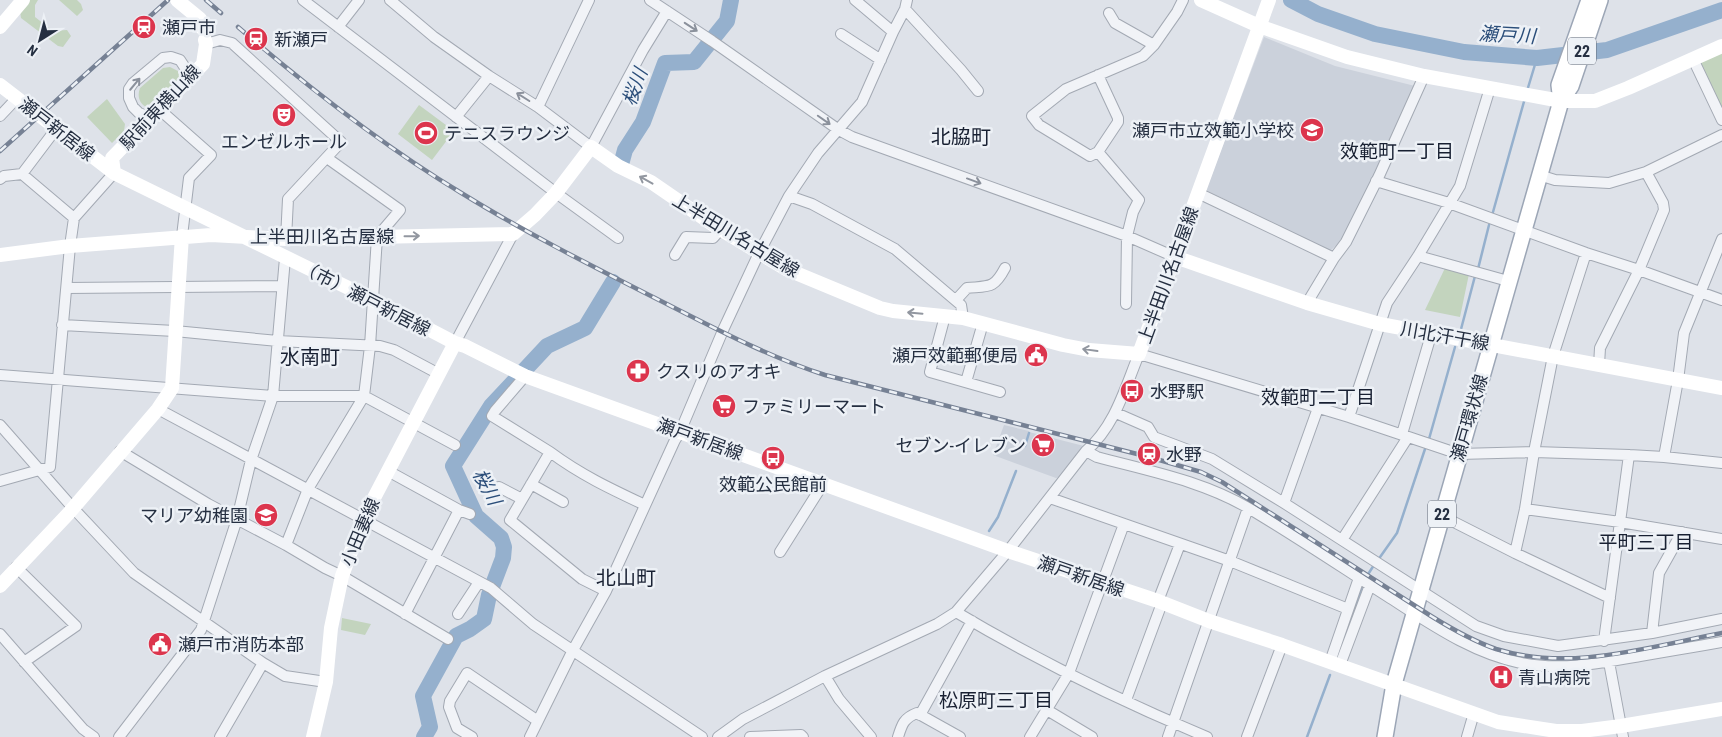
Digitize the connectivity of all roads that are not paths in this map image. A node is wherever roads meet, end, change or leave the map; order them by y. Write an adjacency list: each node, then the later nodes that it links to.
1 (23, 0): 18 (street)
2 (177, 0): 22 (street)
3 (303, 0): 19 (street)
4 (359, 0): 19 (street)
5 (390, 0): 28 (street)
6 (589, 0): 36 (street)
7 (650, 0): 15 (street)
8 (855, 0): 20 (street)
9 (1183, 0): 23 (street)
10 (1201, 0): 17 (street)
11 (1269, 0): 17 (street, 上半田川名古屋線)
12 (1589, 0): 35 (main road, 瀬戸環状線 / 22)
13 (1600, 0): 35 (main road, 瀬戸環状線 / 22)
14 (906, 5): 20 (street); 33 (street)
15 (667, 11): 42 (street, one-way to 42); 44 (street)
16 (1109, 14): 23 (street)
17 (1259, 26): 29 (street); 54 (street, 上半田川名古屋線)
18 (0, 27)
19 (338, 27): 39 (street)
20 (893, 32): 26 (street)
21 (841, 34): 26 (street)
22 (205, 37): 30 (street, 駅前東横山線); 46 (street)
23 (1154, 45): 27 (street)
24 (1722, 46): 25 (street)
25 (1693, 59): 35 (street); 40 (street)
26 (881, 60): 42 (street)
27 (1098, 75): 45 (street); 45 (street)
28 (490, 76): 36 (street, one-way to 28); 39 (street)
29 (1424, 76): 32 (street); 52 (street)
30 (191, 77): 37 (street, 駅前東横山線); 37 (street, one-way to 30)
31 (0, 85): 34 (street, 瀬戸新居線)
32 (1490, 88): 35 (street); 56 (street)
33 (978, 91)
34 (17, 98): 38 (street); 41 (street, 瀬戸新居線)
35 (1560, 102): 50 (main road, 瀬戸環状線 / 22)
36 (538, 107): 44 (street)
37 (156, 114): 48 (street, 駅前東横山線); 57 (street)
38 (0, 116)
39 (456, 117): 53 (street)
40 (1722, 120)
41 (56, 129): 48 (street, 瀬戸新居線); 49 (street)
42 (839, 130): 55 (street); 64 (street, one-way to 64)
43 (1722, 135): 47 (street)
44 (591, 146): 53 (street); 59 (street, 上半田川名古屋線, one-way to 44)
45 (1098, 152): 64 (street)
46 (327, 158): 65 (street); 67 (street)
47 (1646, 172): 50 (street); 79 (street)
48 (114, 173): 57 (street, （市）瀬戸新居線); 58 (street)
49 (22, 174): 51 (street); 58 (street)
50 (1539, 175): 60 (main road, 瀬戸環状線 / 22)
51 (0, 179)
52 (1376, 181): 56 (street); 77 (street)
53 (556, 193): 61 (street); 66 (street)
54 (1198, 193): 75 (street, 上半田川名古屋線); 77 (street)
55 (789, 196): 70 (street); 86 (street)
56 (1449, 203): 60 (street); 74 (street)
57 (185, 209): 62 (street); 63 (street, （市）瀬戸新居線)
58 (74, 218): 69 (street)
59 (720, 229): 70 (street, 上半田川名古屋線); 73 (street)
60 (1524, 230): 71 (street); 80 (main road, 瀬戸環状線 / 22)
61 (513, 234): 65 (street, 上半田川名古屋線, one-way to 61); 98 (street)
62 (182, 236): 63 (street, 上半田川名古屋線); 69 (street, 上半田川名古屋線); 81 (street)
63 (241, 236): 67 (street, 上半田川名古屋線); 76 (street, （市）瀬戸新居線)
64 (1127, 236): 75 (street); 89 (street)
65 (378, 237): 67 (street, 上半田川名古屋線); 85 (street)
66 (618, 238)
67 (286, 239)
68 (1722, 239): 84 (street)
69 (70, 246): 72 (street, 上半田川名古屋線); 83 (street)
70 (759, 253): 90 (street, 上半田川名古屋線, one-way to 70); 121 (street)
71 (1586, 253): 79 (street); 102 (street)
72 (0, 255)
73 (675, 255)
74 (1418, 256): 80 (street); 93 (street)
75 (1175, 257): 88 (street, 川北汗干線); 101 (street, 上半田川名古屋線)
76 (285, 258): 82 (street); 85 (street, （市）瀬戸新居線)
77 (1334, 258): 88 (street)
78 (1005, 268): 86 (street)
79 (1639, 270): 84 (street); 103 (street)
80 (1508, 281): 99 (main road, 瀬戸環状線 / 22)
81 (179, 286): 82 (street); 83 (street); 95 (street)
82 (282, 286): 97 (street)
83 (67, 288): 94 (street)
84 (1700, 292): 87 (street); 108 (street)
85 (372, 300): 98 (street, （市）瀬戸新居線); 100 (street)
86 (956, 300): 91 (street)
87 (1722, 300)
88 (1307, 303): 93 (street, 川北汗干線)
89 (1126, 304)
90 (945, 316): 91 (street, 上半田川名古屋線); 109 (street)
91 (964, 318): 92 (street, 上半田川名古屋線)
92 (983, 323): 101 (street, 上半田川名古屋線, one-way to 92); 109 (street)
93 (1380, 324): 96 (street, 川北汗干線); 118 (street)
94 (62, 325): 95 (street); 107 (street)
95 (175, 331): 97 (street); 110 (street)
96 (1431, 335): 99 (street, 川北汗干線); 122 (street)
97 (278, 341): 100 (street); 113 (street)
98 (455, 343): 104 (street, 小田妻線); 106 (street, 瀬戸新居線)
99 (1490, 344): 102 (street, 川北汗干線); 128 (main road, 瀬戸環状線 / 22)
100 (370, 346): 104 (street); 114 (street)
101 (1139, 354): 115 (street); 117 (street)
102 (1553, 356): 103 (street, 川北汗干線); 127 (street)
103 (1599, 365): 108 (street, 川北汗干線)
104 (439, 374): 119 (street, 小田妻線)
105 (0, 375): 107 (street)
106 (525, 376): 121 (street, 瀬戸新居線); 126 (street)
107 (59, 379): 110 (street); 133 (street)
108 (1678, 380): 111 (street, 川北汗干線); 130 (street)
109 (966, 382): 112 (street)
110 (172, 388): 113 (street); 116 (street)
111 (1722, 388)
112 (1000, 392)
113 (273, 396): 114 (street); 131 (street)
114 (364, 396): 119 (street); 139 (street)
115 (1318, 408): 118 (street); 143 (street)
116 (158, 409): 124 (street); 131 (street)
117 (1116, 413): 125 (street); 143 (street)
118 (1349, 416): 122 (street)
119 (413, 422): 123 (street); 134 (street, 小田妻線)
120 (0, 425): 133 (street)
121 (680, 432): 137 (street, 瀬戸新居線); 144 (street)
122 (1405, 436): 128 (street); 157 (street)
123 (455, 445)
124 (120, 451): 145 (street); 151 (street)
125 (1086, 451): 140 (street); 146 (street)
126 (550, 452): 136 (street); 144 (street)
127 (1534, 452): 128 (street); 129 (street); 147 (street)
128 (1460, 454): 150 (main road, 瀬戸環状線 / 22)
129 (1629, 455): 130 (street); 153 (street)
130 (1664, 457): 132 (street)
131 (251, 460): 139 (street); 151 (street)
132 (1722, 463)
133 (40, 471): 135 (street); 145 (street)
134 (388, 472): 148 (street); 152 (street, 小田妻線)
135 (0, 481)
136 (531, 484): 141 (street); 142 (street)
137 (823, 484): 160 (street, 瀬戸新居線); 161 (street)
138 (499, 486): 141 (street)
139 (308, 489): 152 (street); 159 (street)
140 (1050, 498): 154 (street); 160 (street)
141 (522, 499): 171 (street)
142 (563, 502)
143 (1284, 503): 157 (street)
144 (645, 505): 171 (street)
145 (73, 508): 165 (street); 183 (street)
146 (1248, 508): 164 (street); 167 (street)
147 (1525, 509): 153 (street); 162 (street)
148 (459, 510): 149 (street); 163 (street)
149 (470, 514)
150 (1442, 516): 162 (street); 172 (main road, 瀬戸環状線 / 22)
151 (237, 518): 159 (street); 183 (street)
152 (362, 519): 163 (street); 166 (street, 小田妻線)
153 (1620, 522): 155 (street); 173 (street)
154 (1124, 524): 158 (street); 169 (street)
155 (1682, 532): 156 (street); 184 (street)
156 (1722, 539)
157 (1342, 540): 172 (street)
158 (1180, 544): 164 (street); 174 (street)
159 (286, 545): 166 (street)
160 (1008, 551): 169 (street, 瀬戸新居線); 176 (street)
161 (780, 552)
162 (1515, 553): 173 (street)
163 (434, 557): 168 (street); 177 (street)
164 (1230, 562): 175 (street); 182 (street)
165 (16, 567): 170 (street); 191 (street)
166 (342, 576): 177 (street); 197 (street, 小田妻線)
167 (1364, 581): 175 (street); 179 (street); 194 (street)
168 (479, 582): 178 (street); 190 (street)
169 (1102, 582): 174 (street, 瀬戸新居線); 195 (street)
170 (0, 586)
171 (606, 591): 190 (street)
172 (1420, 592): 179 (main road, 瀬戸環状線 / 22); 187 (street)
173 (1610, 598): 187 (street)
174 (1160, 602): 182 (street, 瀬戸新居線); 199 (street)
175 (1348, 609): 194 (street)
176 (956, 612): 181 (street); 196 (street)
177 (405, 614): 186 (street)
178 (458, 614)
179 (1415, 614): 192 (street); 198 (main road, 瀬戸環状線 / 22)
180 (1722, 618): 184 (street)
181 (972, 621): 195 (street); 203 (street)
182 (1209, 621): 189 (street, 瀬戸新居線); 205 (street)
183 (203, 622): 193 (street); 211 (street)
184 (1652, 633): 187 (street)
185 (0, 634): 191 (street)
186 (448, 639)
187 (1604, 641)
188 (1722, 642): 192 (street)
189 (1282, 645): 194 (street, 瀬戸新居線); 226 (street)
190 (573, 650): 204 (street); 216 (street)
191 (24, 662): 210 (street)
192 (1610, 662): 207 (street)
193 (263, 663): 197 (street); 212 (street)
194 (1335, 664): 198 (street, 瀬戸新居線)
195 (1069, 672): 199 (street); 201 (street)
196 (825, 676): 209 (street); 219 (street)
197 (326, 682): 213 (street, 小田妻線)
198 (1394, 684): 202 (street, 瀬戸新居線); 227 (main road, 瀬戸環状線 / 22)
199 (1126, 700): 205 (street)
200 (1722, 709): 207 (street, 瀬戸新居線)
201 (1047, 710): 222 (street); 223 (street)
202 (1474, 713): 208 (street, 瀬戸新居線); 228 (street)
203 (920, 715): 220 (street); 221 (street)
204 (538, 720): 206 (street); 215 (street)
205 (1172, 722): 224 (street); 225 (street)
206 (455, 732): 214 (street)
207 (1622, 732): 208 (street, 瀬戸新居線)
208 (1556, 734)
209 (723, 736)
210 (94, 737)
211 (119, 737)
212 (220, 737)
213 (313, 737)
214 (472, 737)
215 (530, 737)
216 (702, 737)
217 (750, 737): 218 (street)
218 (803, 737)
219 (871, 737)
220 (898, 737)
221 (960, 737)
222 (1030, 737)
223 (1092, 737)
224 (1168, 737)
225 (1207, 737)
226 (1247, 737)
227 (1385, 737)
228 (1467, 737)

